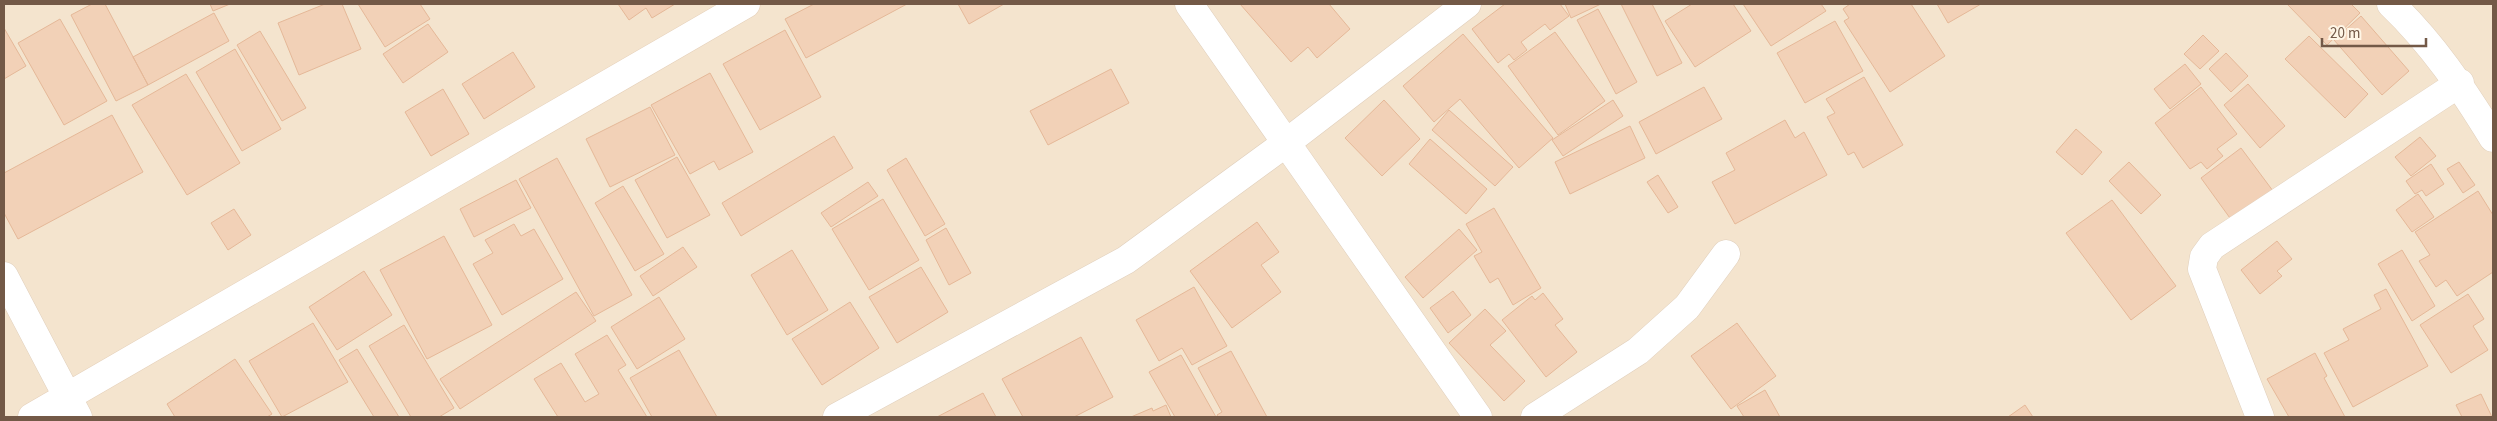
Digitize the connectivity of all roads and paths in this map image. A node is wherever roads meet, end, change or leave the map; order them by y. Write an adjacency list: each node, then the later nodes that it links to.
1 (746, 4): 10 (street)
2 (1189, 4): 7 (street)
3 (1467, 4): 7 (street)
4 (2391, 4): 5 (street)
5 (2460, 83): 6 (street); 15 (street)
6 (2493, 138)
7 (1286, 144): 12 (street); 13 (street)
8 (1726, 254): 14 (street)
9 (4, 276): 10 (street)
10 (73, 407): 11 (street)
11 (32, 417)
12 (837, 417)
13 (1478, 417)
14 (1535, 417)
15 (2260, 417)

